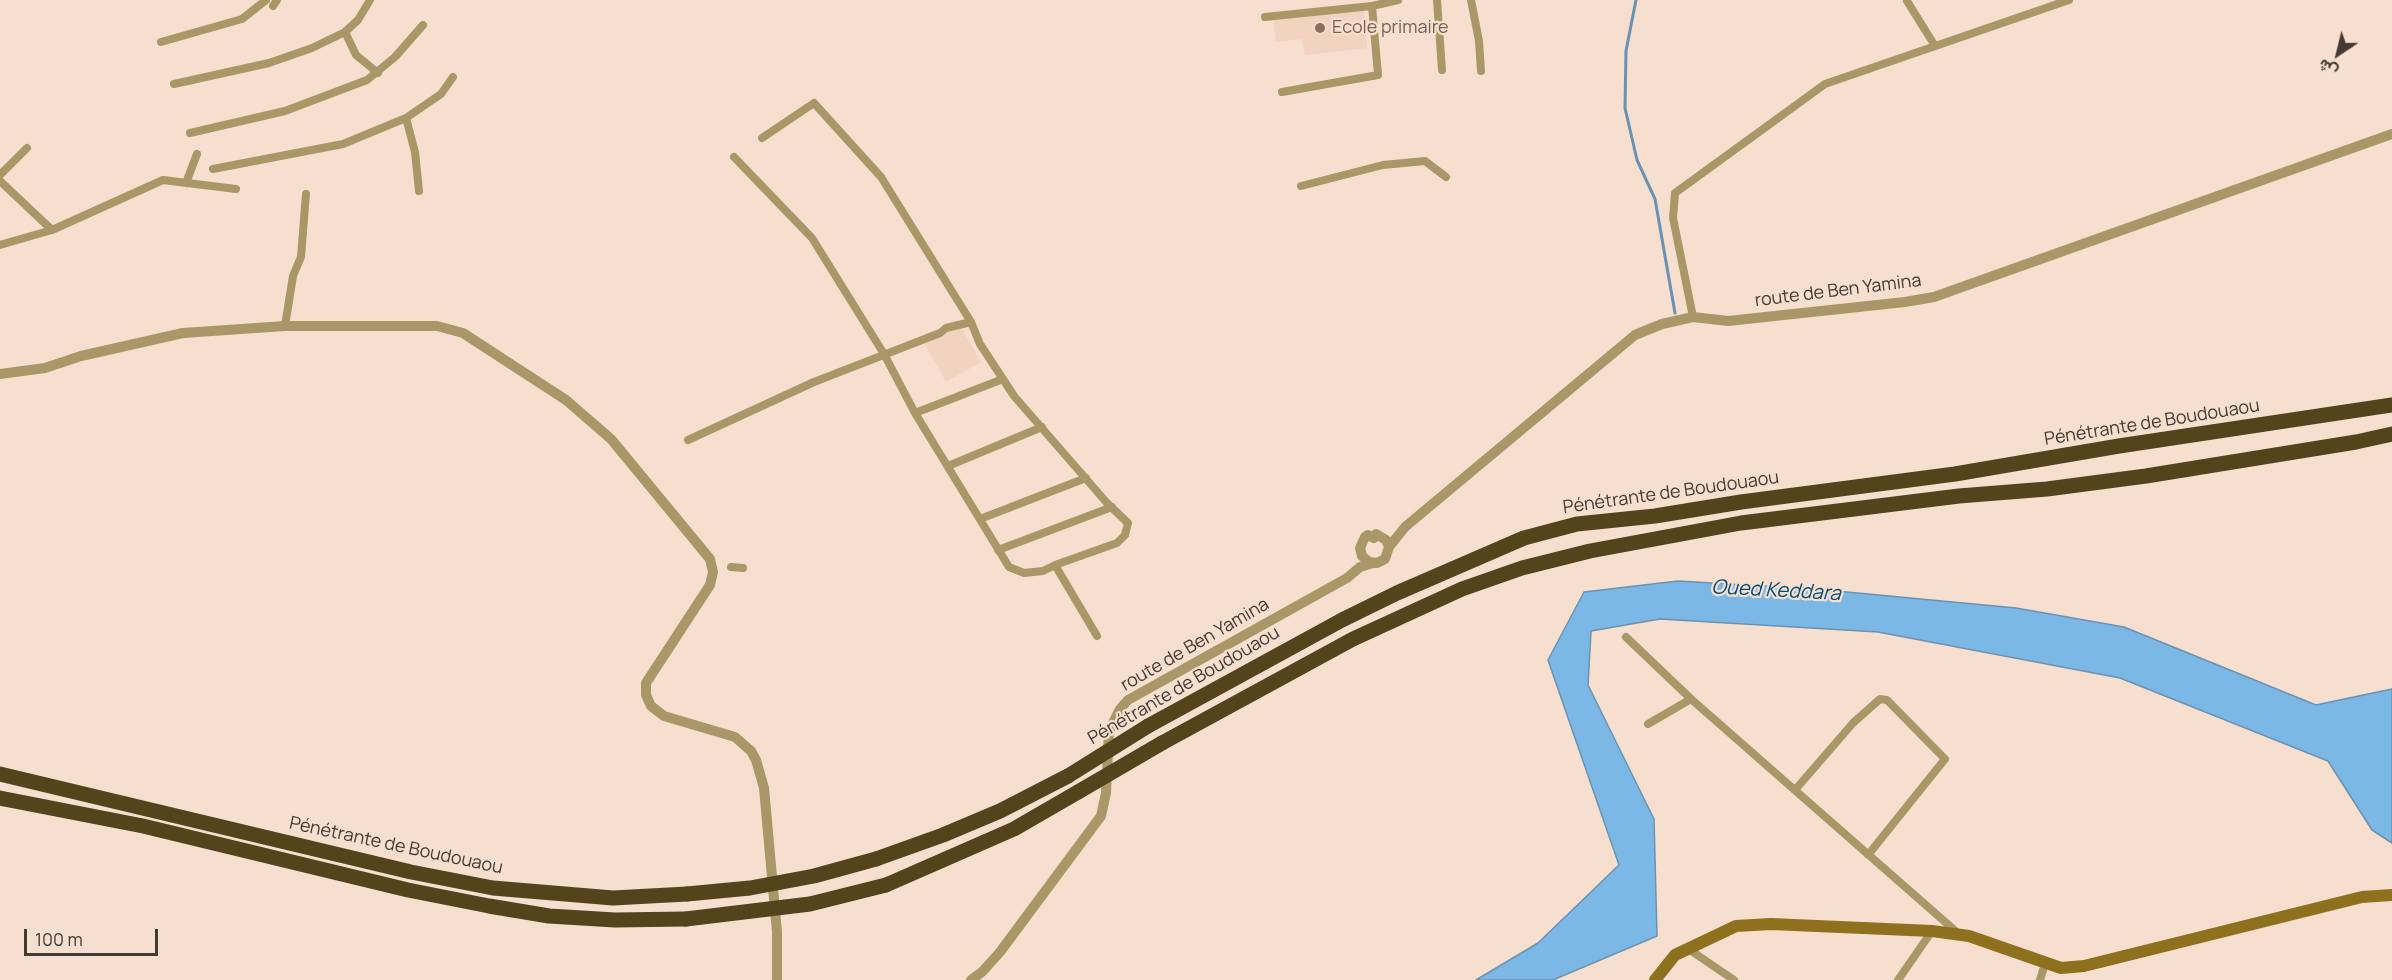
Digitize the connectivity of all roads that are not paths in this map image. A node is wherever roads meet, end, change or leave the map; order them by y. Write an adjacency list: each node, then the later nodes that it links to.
1 (370, 0): 12 (street)
2 (1398, 0): 9 (street)
3 (1437, 0): 15 (street)
4 (1471, 0): 16 (street)
5 (2069, 0): 14 (street)
6 (1907, 1): 14 (street)
7 (272, 2): 13 (street)
8 (1356, 4): 9 (street); 10 (street)
9 (1372, 6): 20 (street)
10 (1265, 17)
11 (423, 25): 17 (street)
12 (345, 33): 17 (street); 19 (street)
13 (161, 42)
14 (1935, 46): 39 (street)
15 (1442, 70)
16 (1481, 71)
17 (378, 73): 22 (street)
18 (453, 77): 21 (street)
19 (174, 84)
20 (1282, 92)
21 (406, 118): 28 (street); 35 (street)
22 (190, 133)
23 (2392, 134): 39 (street, route de Ben Yamina)
24 (762, 138): 40 (street)
25 (27, 148): 29 (street)
26 (197, 154): 32 (street)
27 (734, 157): 42 (street)
28 (213, 169)
29 (0, 175)
30 (1446, 177): 33 (street)
31 (0, 181): 37 (street)
32 (186, 183): 34 (street); 37 (street)
33 (1301, 186)
34 (236, 189)
35 (419, 191)
36 (306, 194): 41 (street)
37 (52, 230): 38 (street)
38 (0, 245)
39 (1693, 317): 54 (street, route de Ben Yamina)
40 (971, 322): 42 (street); 44 (street)
41 (285, 326): 43 (street); 78 (street)
42 (884, 354): 46 (street); 49 (street)
43 (0, 374)
44 (1003, 379): 46 (street); 47 (street)
45 (2392, 405): 68 (highway, Pénétrante de Boudouaou, bridge)
46 (915, 413): 50 (street)
47 (1042, 427): 50 (street); 51 (street)
48 (2392, 434): 70 (highway, Pénétrante de Boudouaou, bridge)
49 (688, 440)
50 (948, 466): 53 (street)
51 (1086, 478): 52 (street); 53 (street)
52 (1112, 507): 57 (street); 60 (street)
53 (980, 519): 57 (street)
54 (1405, 527): 55 (street, route de Ben Yamina); 56 (street, route de Ben Yamina)
55 (1380, 535): 56 (street); 58 (street)
56 (1389, 547): 59 (street)
57 (999, 550): 60 (street)
58 (1360, 553): 59 (street); 63 (street)
59 (1373, 563): 63 (street, route de Ben Yamina)
60 (1055, 565): 64 (street)
61 (731, 567): 62 (street)
62 (743, 568)
63 (1347, 578): 79 (street, route de Ben Yamina)
64 (1098, 636)
65 (1626, 637): 66 (street)
66 (1691, 699): 67 (street); 69 (street)
67 (1648, 724)
68 (0, 774)
69 (1795, 790): 71 (street); 71 (street)
70 (0, 798)
71 (1868, 855): 74 (street)
72 (2392, 896): 76 (main road)
73 (1932, 931): 74 (main road); 75 (main road); 77 (street)
74 (1960, 935): 76 (main road)
75 (1687, 948): 80 (main road); 81 (street)
76 (2044, 964): 82 (street)
77 (1899, 979)
78 (777, 980)
79 (971, 980)
80 (1655, 980)
81 (1734, 980)
82 (2040, 980)

